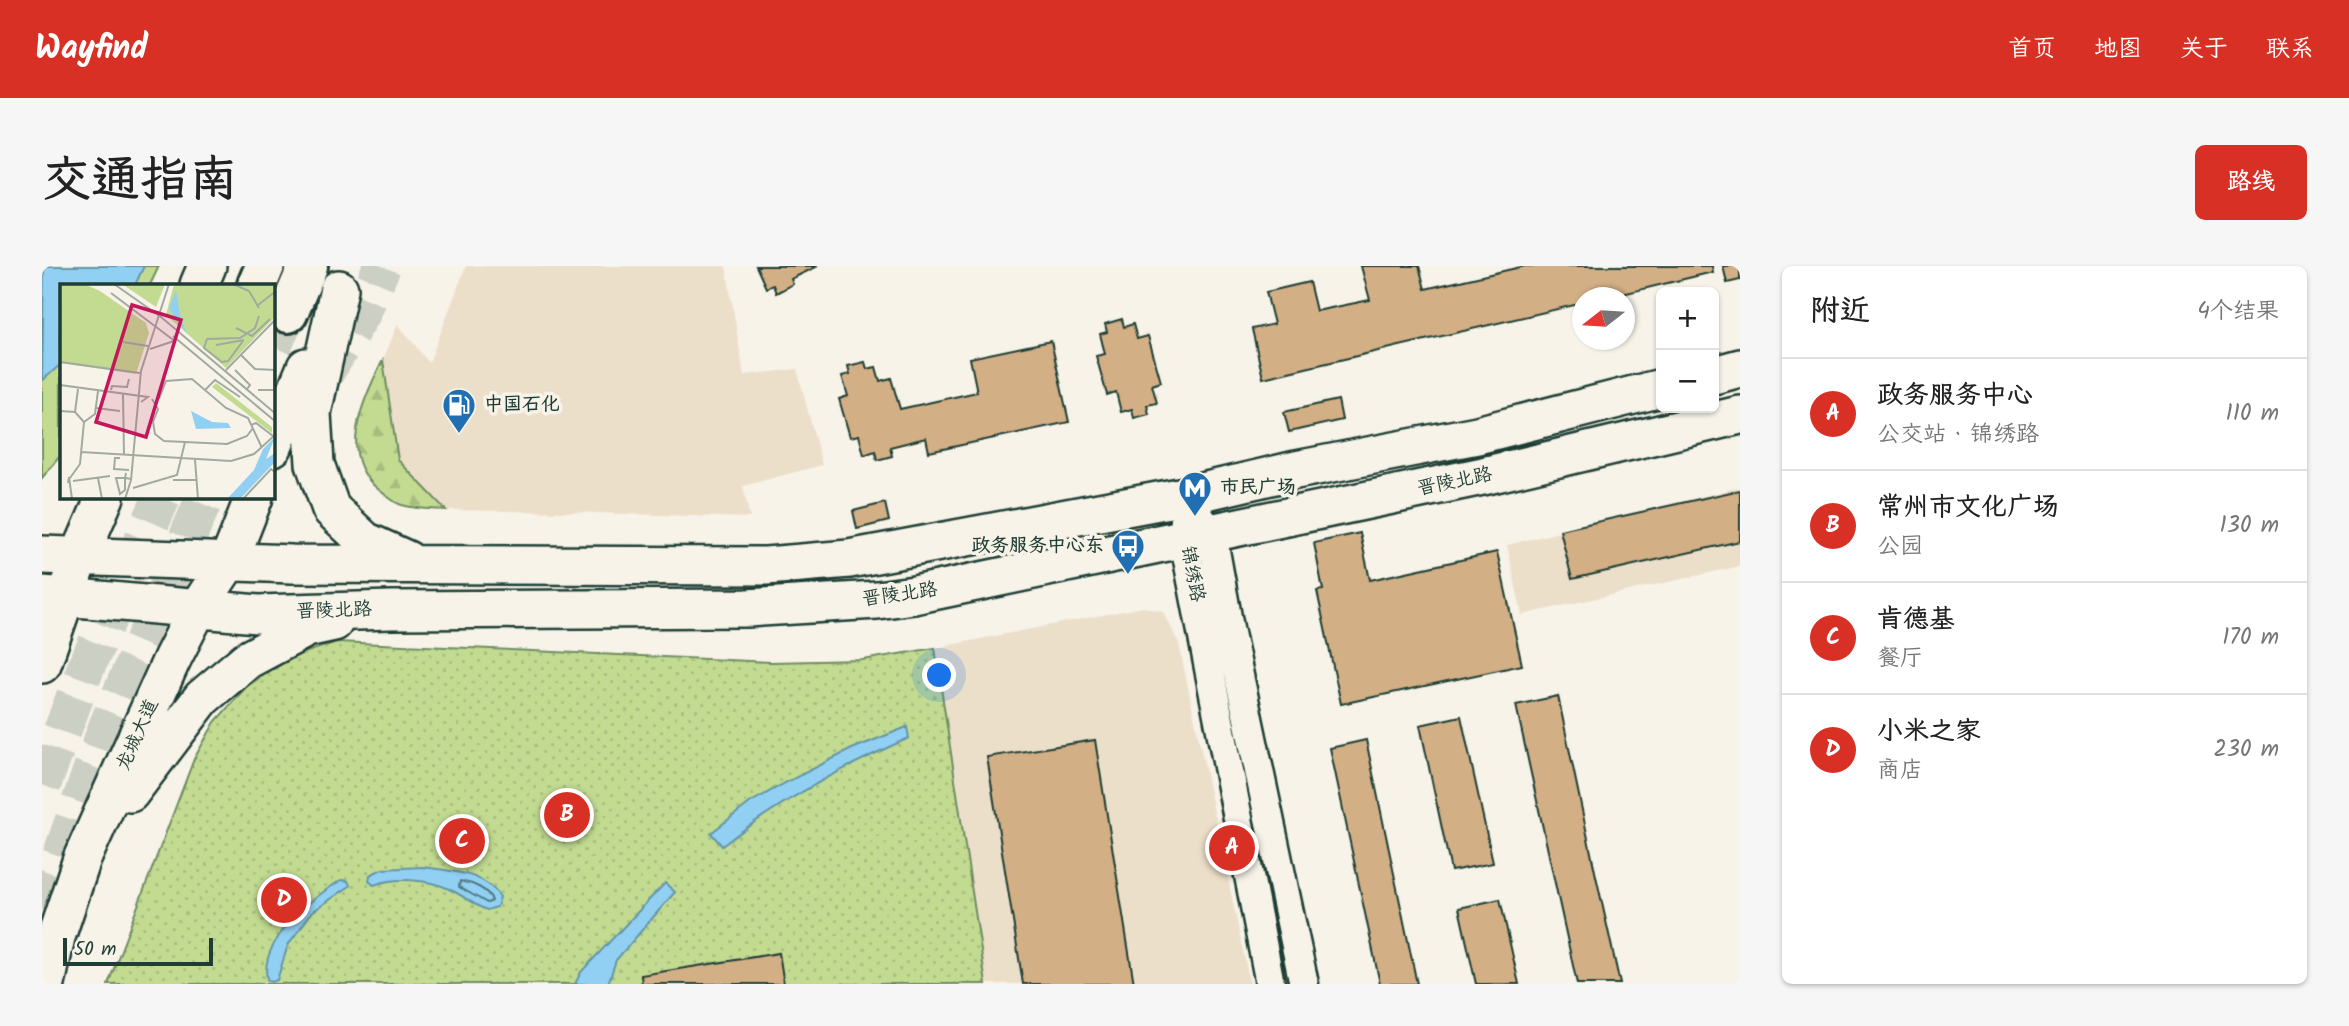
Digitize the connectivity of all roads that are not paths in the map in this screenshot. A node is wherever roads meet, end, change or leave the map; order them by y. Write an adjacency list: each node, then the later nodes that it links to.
1 (208, 266): 5 (main road); 6 (main road)
2 (265, 266): 7 (highway)
3 (308, 266): 8 (highway)
4 (344, 278): 13 (main road); 21 (main road)
5 (199, 284)
6 (205, 284)
7 (257, 284)
8 (288, 313)
9 (1740, 368): 10 (main road)
10 (1719, 374)
11 (1656, 389): 14 (main road)
12 (1740, 415): 17 (main road, 晋陵北路)
13 (275, 441)
14 (1185, 496): 17 (street, 锦绣路); 21 (main road)
15 (104, 499): 19 (main road)
16 (253, 499): 20 (main road, 龙城大道)
17 (1198, 536): 24 (main road, 晋陵北路); 28 (street, 锦绣路); 29 (street, 锦绣路)
18 (42, 555): 19 (main road)
19 (79, 555): 20 (main road); 22 (main road)
20 (229, 561): 21 (main road); 23 (main road, 龙城大道)
21 (414, 564)
22 (53, 597): 23 (main road, 晋陵北路); 25 (main road)
23 (198, 608): 24 (main road, 晋陵北路); 26 (main road, 龙城大道)
24 (391, 610): 26 (main road)
25 (42, 664)
26 (82, 859): 27 (main road, 龙城大道)
27 (46, 984)
28 (1270, 984)
29 (1304, 984)

